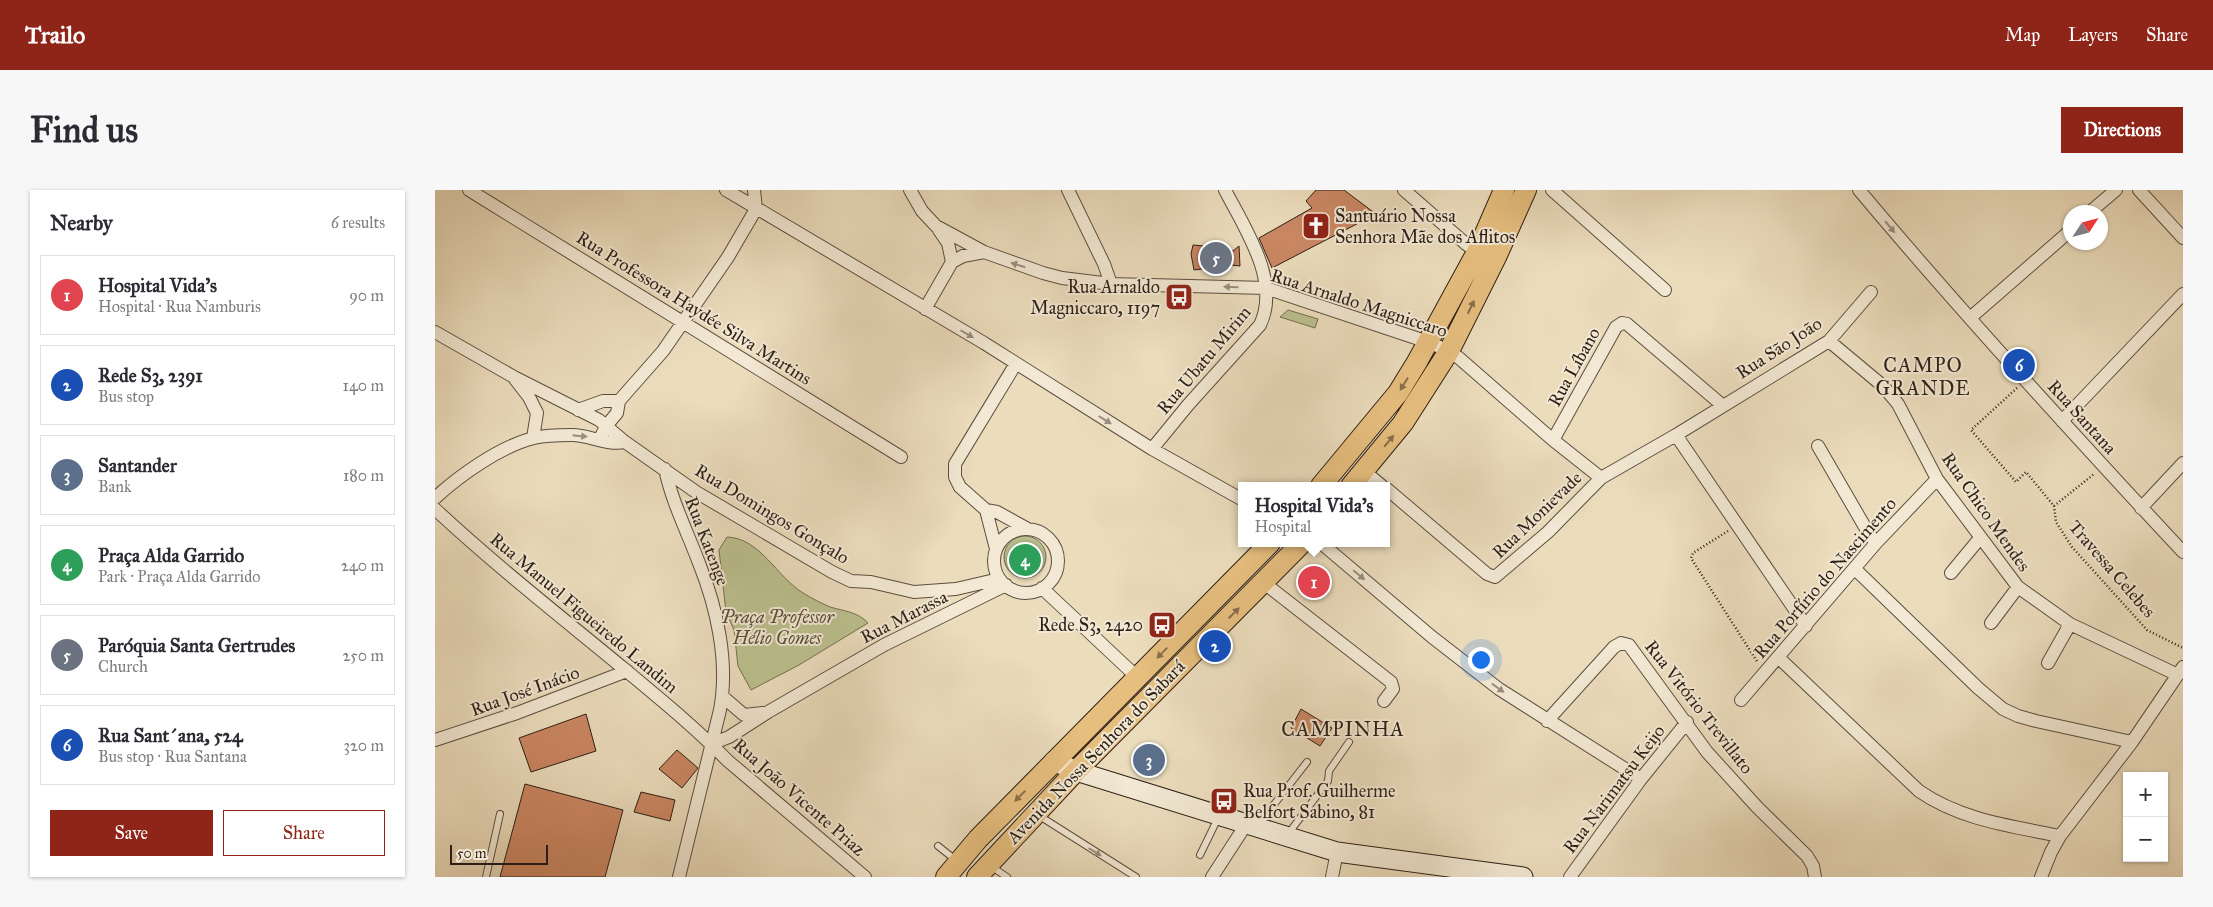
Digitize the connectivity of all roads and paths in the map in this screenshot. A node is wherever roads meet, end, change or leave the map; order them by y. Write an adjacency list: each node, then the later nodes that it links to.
1 (469, 190): 29 (street, Rua Professora Haydée Silva Martins)
2 (725, 190): 15 (street)
3 (754, 190): 15 (street)
4 (909, 190): 16 (street, Rua Arnaldo Magniccaro)
5 (1069, 190): 22 (street)
6 (1225, 190): 23 (street, Rua Ubatu Mirim)
7 (1404, 190): 20 (street)
8 (1504, 190): 20 (main road)
9 (1526, 190): 33 (main road, one-way to 9)
10 (1552, 190): 24 (street)
11 (1859, 190): 28 (street, Rua Santana, one-way to 28)
12 (2116, 190): 14 (street)
13 (2139, 190): 18 (street)
14 (2099, 205)
15 (756, 209): 27 (street); 29 (street)
16 (936, 226): 19 (street, Rua Arnaldo Magniccaro); 21 (street)
17 (2063, 237): 28 (street)
18 (2183, 238)
19 (984, 252): 21 (street); 22 (street, Rua Arnaldo Magniccaro, one-way to 19)
20 (1477, 252): 32 (main road)
21 (952, 262): 27 (street)
22 (1111, 284): 23 (street, Rua Arnaldo Magniccaro, one-way to 22)
23 (1266, 288): 32 (street, Rua Arnaldo Magniccaro); 50 (street, Rua Ubatu Mirim)
24 (1665, 290)
25 (1871, 292): 31 (street, Rua São João)
26 (2183, 294): 42 (street)
27 (925, 309): 34 (street, one-way to 34)
28 (1970, 318): 36 (street, Rua Santana)
29 (684, 322): 38 (street); 51 (street, Rua Professora Haydée Silva Martins)
30 (435, 332): 35 (street, Rua Domingos Gonçalo)
31 (1829, 341): 39 (street, Rua São João); 57 (street, Rua Chico Mendes)
32 (1428, 342): 33 (street, Rua Arnaldo Magniccaro); 58 (main road, one-way to 58)
33 (1449, 351): 47 (street, Rua Arnaldo Magniccaro); 55 (main road, one-way to 33)
34 (1015, 365): 50 (street, one-way to 50); 67 (street)
35 (514, 377): 37 (street, Rua Domingos Gonçalo); 41 (street)
36 (2025, 380): 42 (street, Rua Santana); 64 (path, Travessa Celebes)
37 (559, 400): 40 (street, Rua Domingos Gonçalo); 41 (street)
38 (619, 400): 40 (street); 43 (street)
39 (1722, 406): 44 (street, Rua Monievade); 47 (street, Rua Líbano)
40 (578, 410): 43 (street, Rua Domingos Gonçalo)
41 (537, 413): 45 (street)
42 (2062, 421): 53 (street, Rua Santana)
43 (607, 425): 46 (street); 48 (street, Rua Domingos Gonçalo)
44 (1676, 435): 56 (street, Rua Monievade); 68 (street)
45 (533, 438): 46 (street, Rua Domingos Gonçalo, one-way to 46); 63 (street, Rua Domingos Gonçalo)
46 (599, 440): 48 (street, Rua Domingos Gonçalo)
47 (1553, 440): 56 (street, Rua Arnaldo Magniccaro)
48 (625, 442): 54 (street, Rua Domingos Gonçalo)
49 (1818, 446): 71 (street)
50 (1152, 449): 62 (street)
51 (901, 457)
52 (2183, 463): 65 (street)
53 (2102, 466): 64 (path); 65 (street, Rua Santana)
54 (665, 469): 79 (street, Rua Domingos Gonçalo); 93 (street, Rua Katenge)
55 (1364, 471): 59 (main road); 60 (street)
56 (1601, 478): 61 (street, Rua Monievade)
57 (1937, 480): 70 (street, Rua Chico Mendes); 71 (street, Rua Porfírio do Nascimento)
58 (1324, 482)
59 (1354, 482)
60 (1377, 482)
61 (1390, 492)
62 (1238, 497)
63 (435, 498)
64 (2054, 506): 86 (path, Travessa Celebes)
65 (2141, 508): 76 (street, Rua Santana)
66 (435, 509): 90 (street, Rua Manuel Figueiredo Landim)
67 (986, 510): 69 (street); 75 (street)
68 (1737, 524): 85 (street); 91 (path)
69 (1026, 528): 75 (street); 81 (street)
70 (1979, 538): 78 (street); 82 (street, Rua Chico Mendes)
71 (1876, 543): 77 (street, Rua Porfírio do Nascimento)
72 (1266, 547): 92 (main road, Avenida Nossa Senhora do Sabará, one-way to 92)
73 (1298, 547): 80 (main road, Avenida Nossa Senhora do Sabará)
74 (1326, 547): 97 (street, one-way to 97)
75 (996, 549): 79 (street)
76 (2183, 552)
77 (1855, 569): 85 (street, Rua Porfírio do Nascimento); 101 (street)
78 (1951, 573)
79 (1003, 582): 81 (street); 96 (street, Rua Marassa)
80 (1264, 583): 95 (street); 105 (main road, Avenida Nossa Senhora do Sabará, one-way to 80)
81 (1042, 588): 92 (street)
82 (2018, 588): 83 (street); 84 (street, Rua Chico Mendes)
83 (1991, 624)
84 (2070, 624): 88 (street); 89 (street, Rua Chico Mendes)
85 (1806, 626): 87 (street, Rua Porfírio do Nascimento)
86 (2183, 648)
87 (1779, 658): 91 (street, Rua Porfírio do Nascimento); 112 (street)
88 (2048, 662)
89 (2181, 671): 101 (street)
90 (627, 672): 99 (street, Rua José Inácio); 102 (street, Rua Manuel Figueiredo Landim)
91 (1765, 673): 94 (street, Rua Porfírio do Nascimento)
92 (1138, 678): 103 (main road, Avenida Nossa Senhora do Sabará)
93 (722, 696): 96 (street, Rua Marassa); 102 (street, Rua Katenge)
94 (1741, 700)
95 (1384, 701)
96 (768, 712): 102 (street, Rua Marassa)
97 (1547, 721): 98 (street, Rua Vitório Trevillato); 106 (street)
98 (1687, 722): 106 (street, Rua Narimatsu Keijo); 127 (street, Rua Vitório Trevillato)
99 (435, 740)
100 (1349, 742): 111 (lane)
101 (2132, 742): 112 (street)
102 (711, 744): 118 (street, Rua João Vicente Priaz); 120 (street, Rua Katenge)
103 (1055, 761): 105 (street); 116 (main road, Avenida Nossa Senhora do Sabará, one-way to 116)
104 (1307, 762): 110 (lane)
105 (1076, 771): 107 (main road, Avenida Nossa Senhora do Sabará); 109 (street)
106 (1641, 779): 126 (street, Rua Narimatsu Keijo)
107 (1035, 813): 117 (main road, Avenida Nossa Senhora do Sabará); 122 (lane, one-way to 122)
108 (500, 814): 119 (lane)
109 (1219, 814): 110 (street); 115 (lane)
110 (1252, 824): 111 (street); 123 (street)
111 (1287, 836): 114 (street)
112 (2060, 836): 128 (street)
113 (938, 846): 116 (lane)
114 (1337, 852): 124 (street); 125 (street)
115 (1200, 855)
116 (952, 870)
117 (982, 871): 121 (lane)
118 (863, 875)
119 (486, 877)
120 (679, 877)
121 (1007, 877)
122 (1136, 877)
123 (1212, 877)
124 (1331, 877)
125 (1523, 877)
126 (1570, 877)
127 (1815, 877)
128 (2041, 877)

